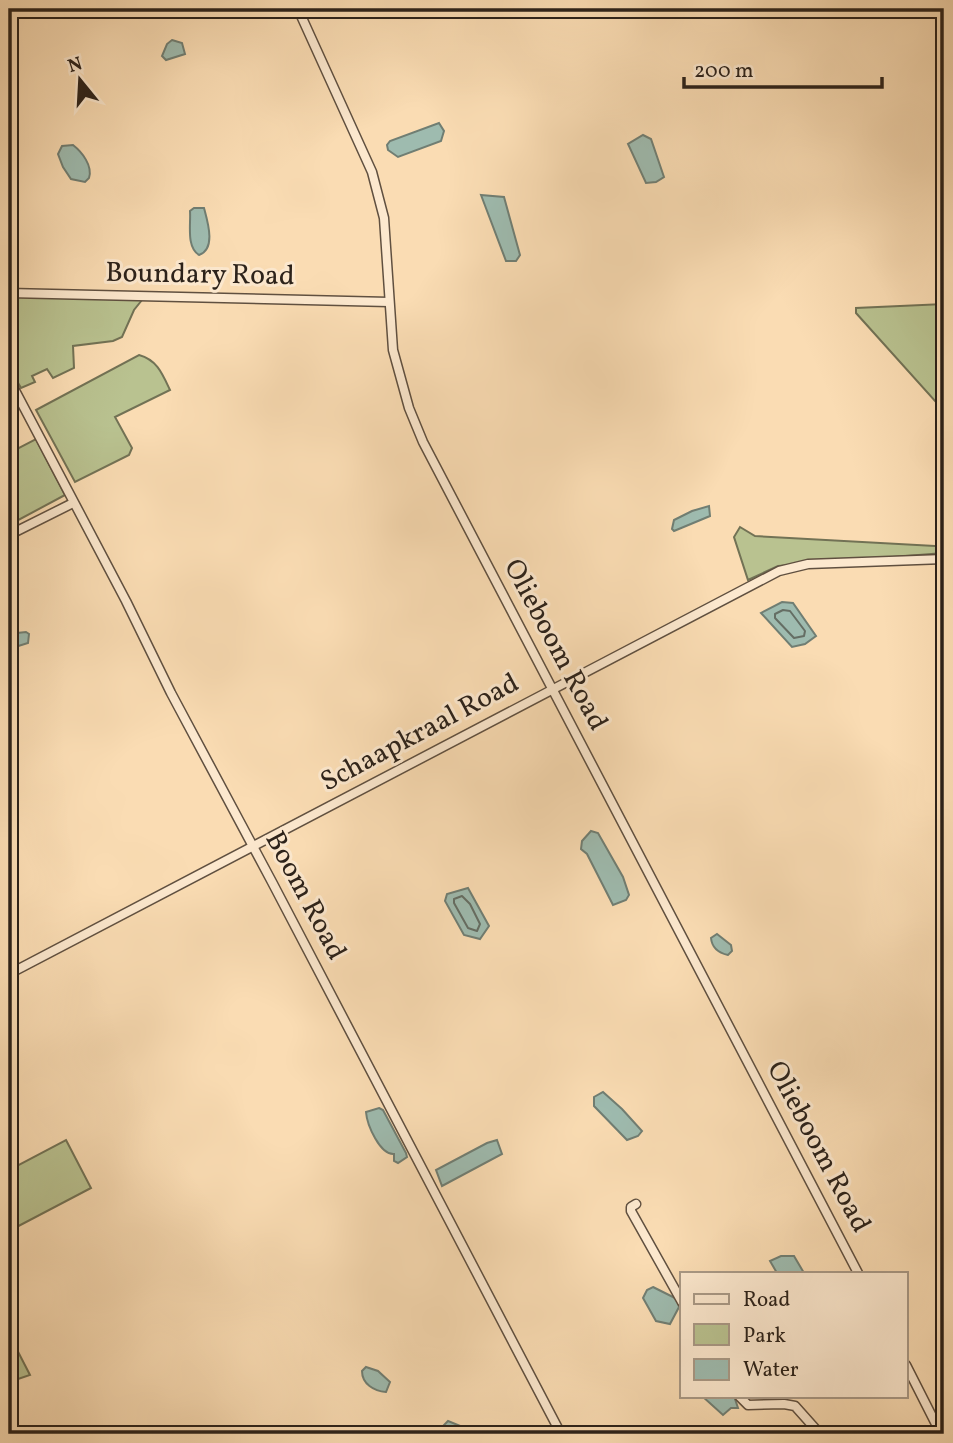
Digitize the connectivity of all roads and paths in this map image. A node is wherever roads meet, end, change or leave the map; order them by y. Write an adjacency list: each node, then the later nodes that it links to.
1 (299, 9): 3 (street, Olieboom Road)
2 (9, 293): 3 (street, Boundary Road)
3 (390, 302): 8 (street, Olieboom Road)
4 (9, 379): 5 (street, Boom Road)
5 (73, 503): 6 (street); 9 (street, Boom Road)
6 (9, 535)
7 (944, 559): 8 (street, Schaapkraal Road)
8 (553, 689): 9 (street, Schaapkraal Road); 12 (street, Olieboom Road)
9 (253, 846): 10 (street, Schaapkraal Road); 16 (street, Boom Road)
10 (9, 974)
11 (636, 1204): 13 (street)
12 (857, 1272)
13 (680, 1298)
14 (908, 1370): 18 (street)
15 (741, 1398): 17 (street)
16 (561, 1434)
17 (820, 1434)
18 (942, 1434)

